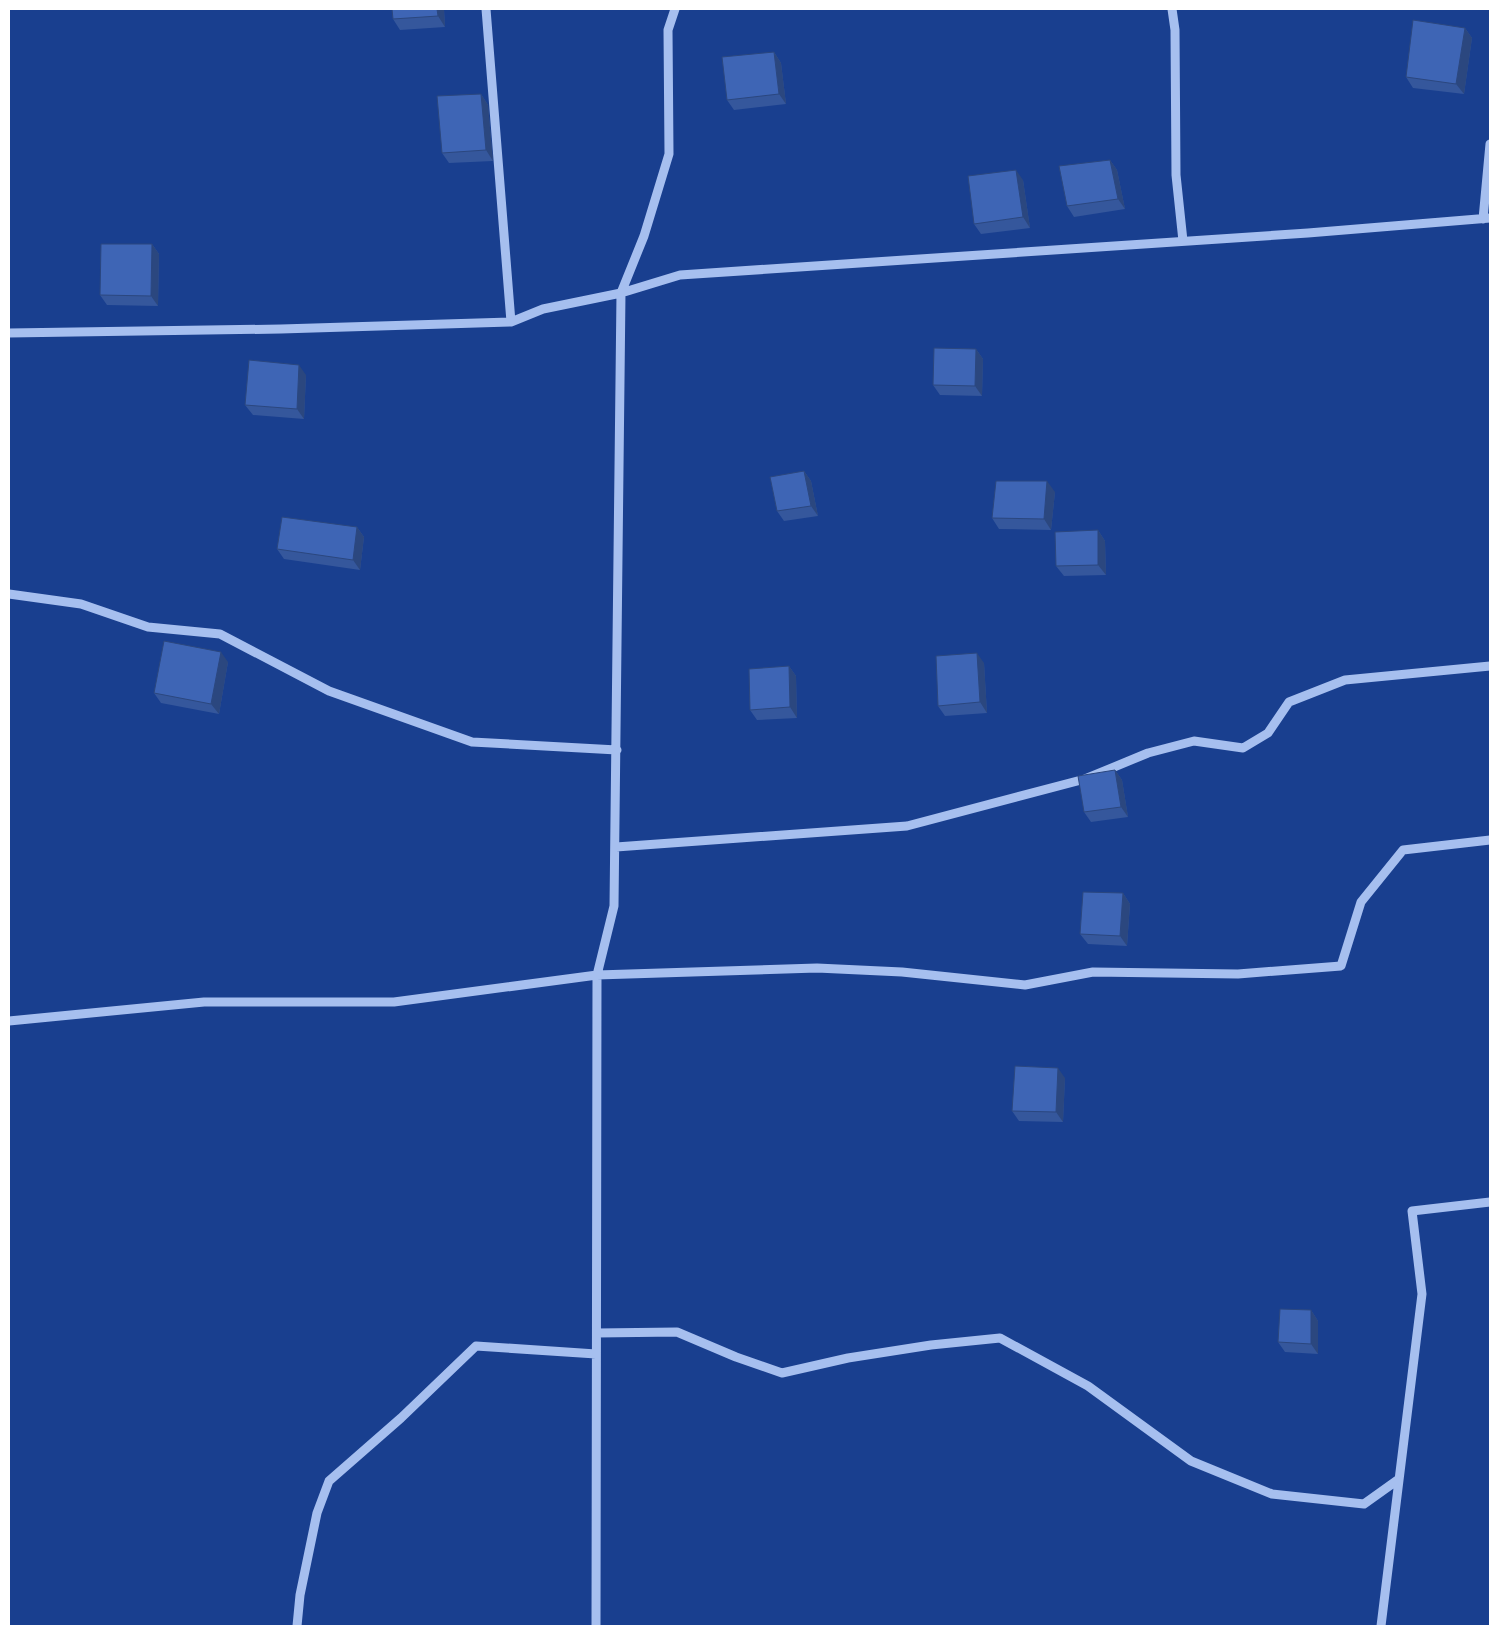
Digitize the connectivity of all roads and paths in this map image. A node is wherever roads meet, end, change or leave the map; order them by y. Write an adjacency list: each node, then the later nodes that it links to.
1 (486, 9): 8 (street)
2 (675, 9): 7 (street)
3 (1172, 9): 6 (street)
4 (1490, 144): 5 (street)
5 (1487, 218): 6 (street)
6 (1183, 242): 7 (street)
7 (621, 293): 8 (street); 12 (street)
8 (512, 322): 9 (street)
9 (9, 333)
10 (9, 594): 12 (street)
11 (1490, 666): 14 (street)
12 (617, 750): 14 (street)
13 (1490, 840): 15 (street)
14 (616, 847): 15 (street)
15 (597, 976): 16 (street); 18 (street)
16 (9, 1021)
17 (1490, 1202): 20 (street)
18 (596, 1333): 19 (street); 20 (street)
19 (596, 1354): 21 (street); 22 (street)
20 (1398, 1479): 23 (street)
21 (297, 1626)
22 (596, 1626)
23 (1381, 1626)

